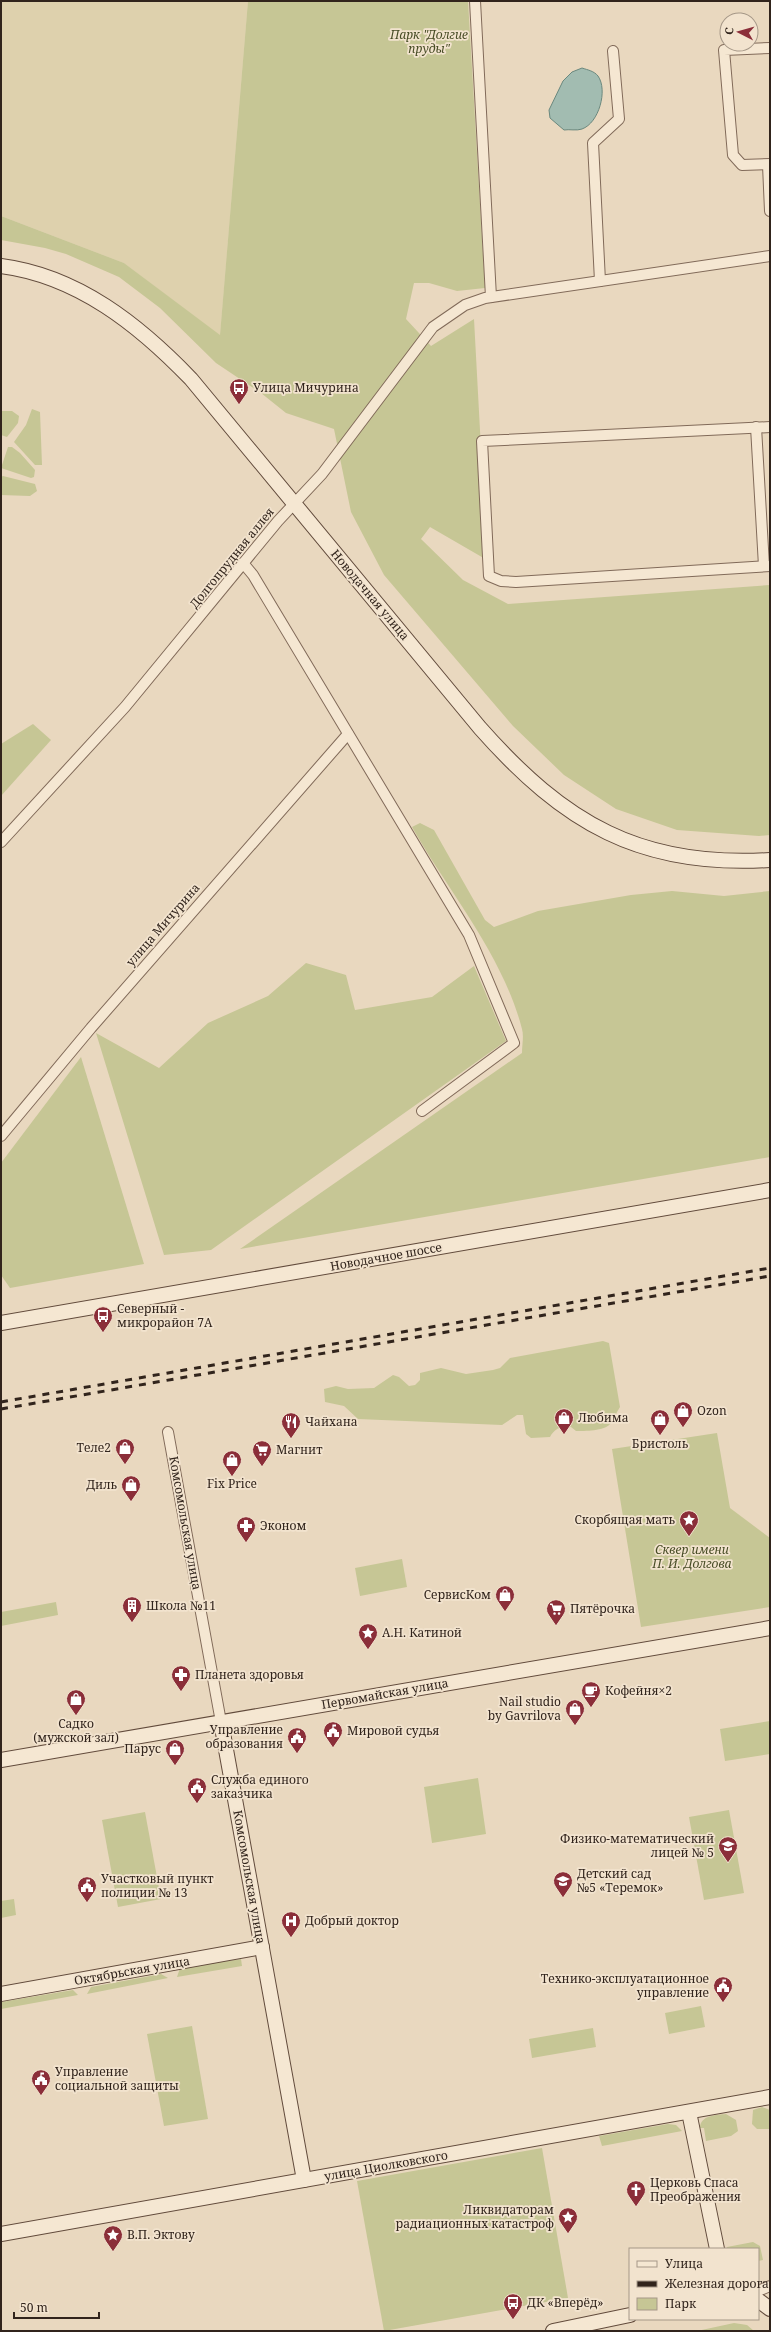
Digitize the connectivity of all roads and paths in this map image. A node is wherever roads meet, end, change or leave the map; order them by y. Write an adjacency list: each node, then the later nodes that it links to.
1 (475, 1): 9 (street)
2 (770, 48): 4 (street)
3 (613, 51): 8 (street)
4 (769, 164): 5 (street)
5 (770, 211)
6 (770, 256): 8 (street, Долгопрудная аллея)
7 (1, 266): 12 (street, Новодачная улица)
8 (600, 281): 9 (street, Долгопрудная аллея)
9 (488, 298): 12 (street, Долгопрудная аллея)
10 (770, 426): 11 (street)
11 (756, 427): 14 (street); 14 (street)
12 (294, 504): 13 (street, Долгопрудная аллея); 17 (street, Новодачная улица)
13 (243, 563): 15 (street); 16 (street, Долгопрудная аллея)
14 (767, 566)
15 (348, 734): 18 (street); 19 (street, улица Мичурина)
16 (1, 842)
17 (770, 860)
18 (422, 1111)
19 (1, 1136)
20 (770, 1190): 21 (street, Новодачное шоссе)
21 (1, 1323)
22 (168, 1432): 24 (street, Комсомольская улица)
23 (770, 1628): 24 (street, Первомайская улица)
24 (221, 1722): 25 (street, Первомайская улица); 26 (street, Комсомольская улица)
25 (1, 1760)
26 (262, 1947): 27 (street, Октябрьская улица); 30 (street, Комсомольская улица)
27 (1, 1994)
28 (770, 2097): 29 (street, улица Циолковского)
29 (689, 2112): 30 (street, улица Циолковского); 32 (street)
30 (304, 2180): 31 (street, улица Циолковского)
31 (1, 2234)
32 (717, 2248)
33 (770, 2286): 34 (street)
34 (759, 2291)
35 (759, 2301): 36 (street)
36 (770, 2309)
37 (629, 2315): 38 (street)
38 (553, 2331)

